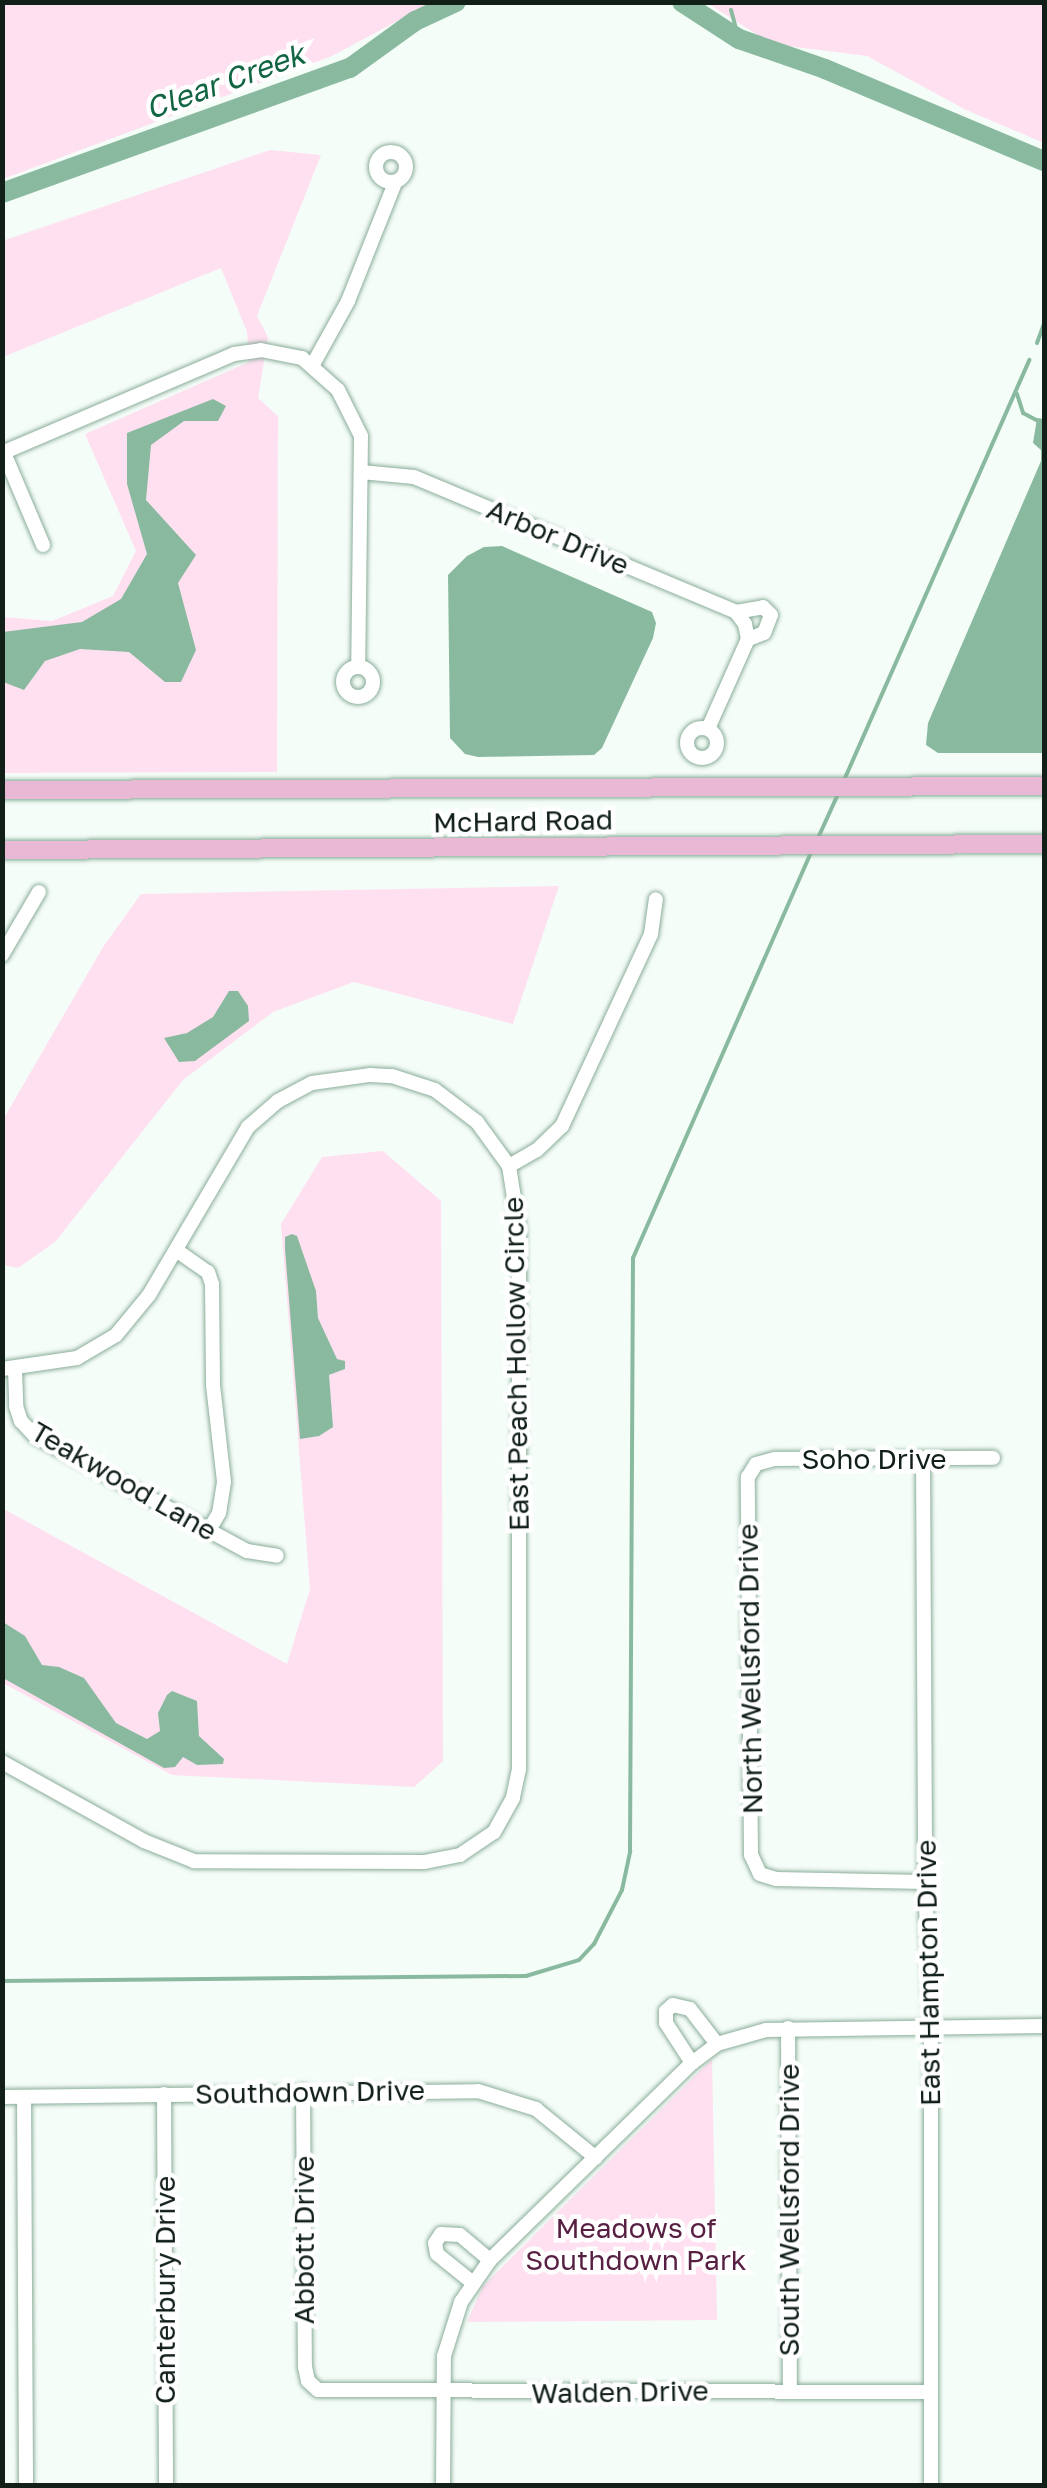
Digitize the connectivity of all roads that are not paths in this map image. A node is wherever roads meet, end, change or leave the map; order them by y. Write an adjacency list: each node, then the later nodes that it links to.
1 (394, 184): 2 (street)
2 (312, 366): 3 (street); 4 (street)
3 (3, 453): 5 (street)
4 (362, 472): 6 (street); 7 (street, Arbor Drive)
5 (43, 545)
6 (358, 667)
7 (708, 729)
8 (1044, 786): 9 (main road, McHard Road)
9 (2, 790)
10 (1044, 844): 11 (main road, McHard Road)
11 (2, 850)
12 (39, 892): 14 (street)
13 (656, 899): 15 (street)
14 (2, 955)
15 (509, 1166): 16 (street, East Peach Hollow Circle); 23 (street, East Peach Hollow Circle)
16 (176, 1250): 17 (street, East Peach Hollow Circle); 21 (street)
17 (9, 1369): 21 (street, Teakwood Lane)
18 (993, 1458): 19 (street, Soho Drive)
19 (923, 1460): 20 (street, Soho Drive); 24 (street, East Hampton Drive)
20 (756, 1464): 24 (street, North Wellsford Drive)
21 (209, 1530): 22 (street, Teakwood Lane)
22 (276, 1556)
23 (2, 1762)
24 (925, 1882): 27 (street, East Hampton Drive)
25 (1044, 2026): 27 (street)
26 (788, 2028): 27 (street); 28 (street); 38 (street, South Wellsford Drive)
27 (931, 2028): 39 (street, East Hampton Drive)
28 (717, 2044): 29 (street); 29 (street)
29 (692, 2063): 34 (street)
30 (304, 2091): 31 (street, Southdown Drive); 34 (street, Southdown Drive); 37 (street, Abbott Drive)
31 (164, 2094): 33 (street, Southdown Drive); 42 (street, Canterbury Drive)
32 (2, 2097): 33 (street, Southdown Drive)
33 (24, 2097): 41 (street)
34 (596, 2158): 35 (street)
35 (490, 2260): 36 (street); 36 (street)
36 (473, 2283): 40 (street)
37 (312, 2386): 40 (street, Walden Drive)
38 (790, 2391): 39 (street, Walden Drive); 40 (street, Walden Drive)
39 (930, 2392): 44 (street, East Hampton Drive)
40 (443, 2394): 43 (street)
41 (26, 2486)
42 (166, 2486)
43 (443, 2486)
44 (931, 2486)

